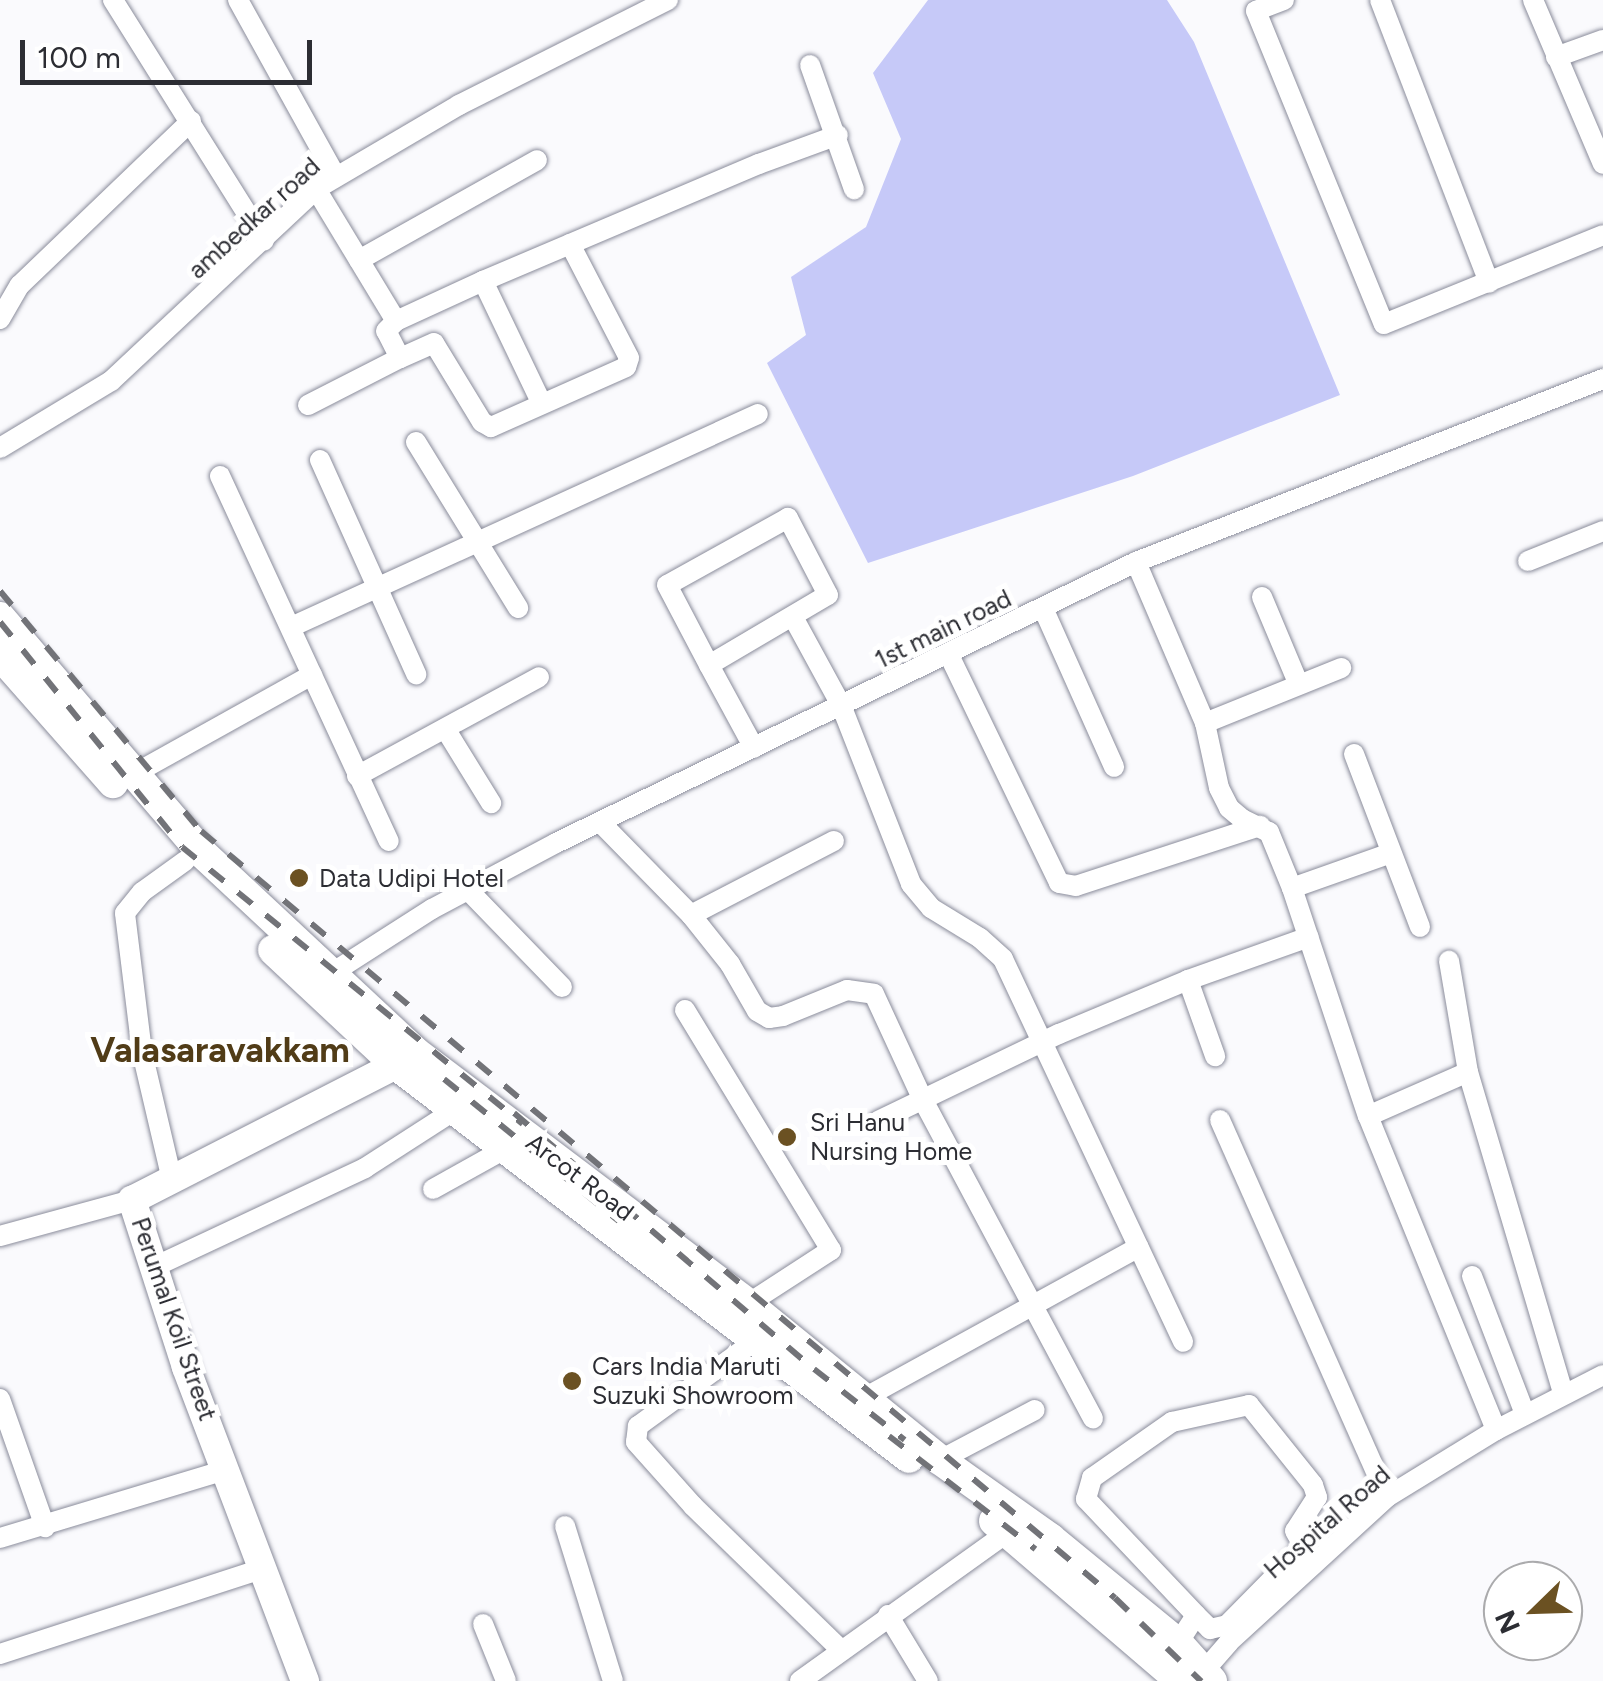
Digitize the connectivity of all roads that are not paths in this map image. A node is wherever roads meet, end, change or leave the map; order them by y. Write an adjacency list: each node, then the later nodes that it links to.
1 (113, 0): 10 (street)
2 (238, 0): 14 (street)
3 (668, 0): 14 (street, ambedkar road)
4 (1284, 0): 22 (street)
5 (1380, 0): 22 (street)
6 (1533, 0): 8 (street)
7 (1603, 40): 8 (street)
8 (1556, 57): 13 (street)
9 (810, 65): 11 (street)
10 (190, 121): 18 (street); 23 (street)
11 (838, 134): 16 (street); 19 (street)
12 (536, 160): 20 (street)
13 (1603, 164)
14 (336, 177): 15 (street, ambedkar road)
15 (316, 189): 18 (street, ambedkar road); 20 (street)
16 (854, 189)
17 (1603, 235): 22 (street)
18 (264, 241): 31 (street, ambedkar road)
19 (570, 244): 21 (street); 27 (street)
20 (359, 260): 24 (street)
21 (482, 281): 24 (street); 27 (street)
22 (1488, 282)
23 (0, 319)
24 (396, 321): 25 (street)
25 (400, 358): 27 (street); 28 (street)
26 (1603, 378): 37 (street, 1st main road)
27 (542, 404)
28 (308, 405)
29 (758, 414): 35 (street)
30 (416, 442): 35 (street)
31 (0, 448)
32 (320, 460): 38 (street)
33 (220, 476): 44 (street)
34 (1603, 531): 36 (street)
35 (477, 544): 38 (street); 40 (street)
36 (1528, 561)
37 (1136, 562): 41 (street, 1st main road); 54 (street)
38 (379, 587): 44 (street); 49 (street)
39 (1262, 597): 52 (street)
40 (518, 608)
41 (1044, 608): 45 (street, 1st main road); 58 (street)
42 (792, 616): 47 (street); 47 (street); 53 (street)
43 (0, 617): 60 (main road, Arcot Road)
44 (291, 627): 50 (street)
45 (949, 654): 53 (street, 1st main road); 63 (street)
46 (0, 655): 60 (main road, Arcot Road)
47 (709, 665): 56 (street)
48 (1341, 668): 52 (street)
49 (416, 674)
50 (312, 675): 59 (street); 60 (street)
51 (539, 676): 55 (street)
52 (1299, 686): 54 (street)
53 (842, 705): 56 (street, 1st main road); 78 (street)
54 (1205, 723): 63 (street)
55 (446, 730): 59 (street); 61 (street)
56 (754, 748): 62 (street, 1st main road)
57 (1354, 754): 66 (street)
58 (1114, 767)
59 (358, 776): 65 (street)
60 (124, 780): 67 (main road, Arcot Road); 74 (main road, Arcot Road)
61 (491, 803)
62 (600, 822): 69 (street, 1st main road); 70 (street)
63 (1262, 825): 68 (street)
64 (834, 841): 70 (street)
65 (389, 842)
66 (1392, 853): 68 (street); 71 (street)
67 (185, 861): 80 (main road, Arcot Road); 88 (street)
68 (1292, 888): 72 (street)
69 (468, 890): 74 (street, 1st main road); 76 (street)
70 (690, 916): 82 (street)
71 (1420, 927)
72 (1310, 937): 75 (street); 84 (street)
73 (1450, 960): 81 (street)
74 (330, 975): 80 (main road, Arcot Road)
75 (1188, 980): 78 (street); 79 (street)
76 (562, 986)
77 (685, 1010): 95 (street)
78 (1041, 1042): 82 (street); 92 (street)
79 (1215, 1056)
80 (405, 1058): 83 (main road, Arcot Road); 88 (street, Perumal Koil Street)
81 (1468, 1072): 84 (street); 100 (street)
82 (922, 1100): 86 (street); 96 (street)
83 (471, 1113): 87 (main road, Arcot Road); 93 (street); 95 (main road, Arcot Road)
84 (1368, 1116): 106 (street)
85 (1220, 1120): 109 (street)
86 (878, 1121)
87 (505, 1149): 89 (street); 97 (main road, Arcot Road)
88 (172, 1180): 90 (street, Perumal Koil Street)
89 (434, 1190)
90 (132, 1200): 91 (street); 93 (street, Perumal Koil Street)
91 (0, 1236)
92 (1140, 1247): 96 (street); 98 (street)
93 (154, 1267): 108 (street, Perumal Koil Street)
94 (1472, 1276): 104 (street)
95 (748, 1304): 102 (main road, Arcot Road)
96 (1031, 1305): 102 (street); 105 (street)
97 (756, 1341): 102 (main road, Arcot Road); 120 (street)
98 (1183, 1342)
99 (1603, 1374): 100 (street, Hospital Road)
100 (1562, 1393): 104 (street, Hospital Road)
101 (0, 1399): 111 (street)
102 (859, 1406): 107 (main road, Arcot Road); 112 (main road, Arcot Road)
103 (1035, 1410): 107 (street)
104 (1524, 1414): 106 (street, Hospital Road)
105 (1093, 1418)
106 (1496, 1430): 109 (street, Hospital Road)
107 (940, 1460): 119 (main road, Arcot Road)
108 (228, 1469): 111 (street); 115 (street, Perumal Koil Street)
109 (1387, 1498): 114 (street, Hospital Road)
110 (564, 1526): 125 (street)
111 (45, 1527): 113 (street)
112 (1008, 1532): 116 (street); 119 (main road, Arcot Road)
113 (0, 1538)
114 (1307, 1556): 117 (street); 117 (street); 122 (street, Hospital Road)
115 (265, 1568): 121 (street); 123 (street, Perumal Koil Street)
116 (888, 1614): 120 (street); 127 (street)
117 (1196, 1615): 119 (street)
118 (483, 1624): 124 (street)
119 (1169, 1647): 122 (main road, Arcot Road)
120 (841, 1650): 126 (street)
121 (0, 1654)
122 (1199, 1678)
123 (305, 1681)
124 (506, 1681)
125 (614, 1681)
126 (800, 1681)
127 (928, 1681)

